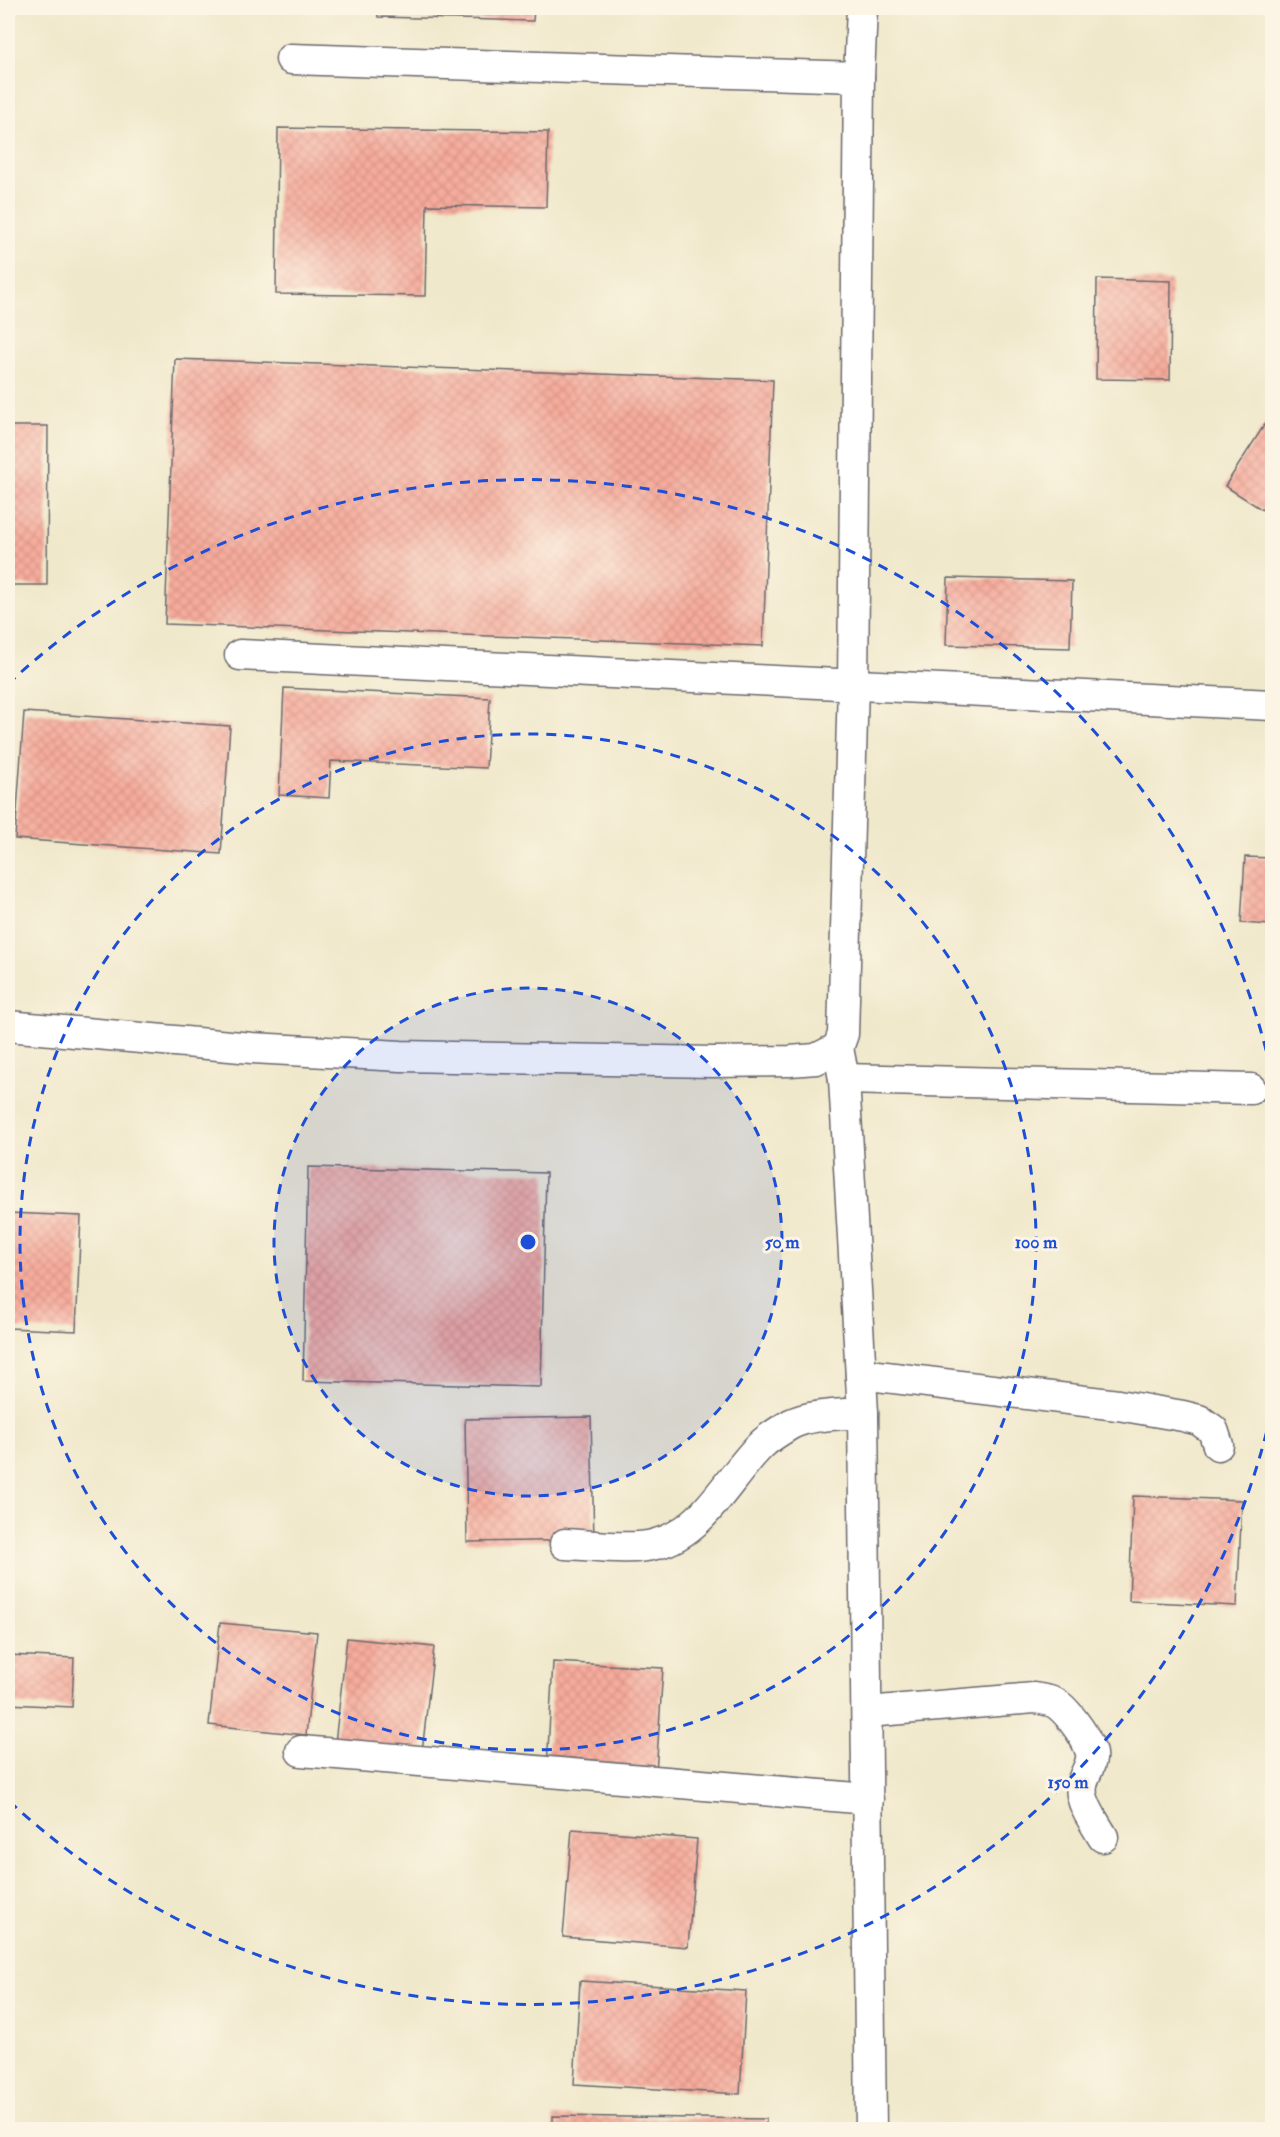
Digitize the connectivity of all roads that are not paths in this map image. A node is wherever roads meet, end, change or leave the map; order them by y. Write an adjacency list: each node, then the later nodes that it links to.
1 (862, 8): 3 (street)
2 (291, 58): 3 (street)
3 (859, 77): 5 (street)
4 (240, 655): 5 (street)
5 (853, 685): 6 (street); 8 (street)
6 (1272, 705)
7 (8, 1026): 8 (street)
8 (838, 1048): 9 (street)
9 (844, 1079): 10 (street); 11 (street)
10 (1251, 1089)
11 (861, 1374): 12 (street); 13 (street)
12 (863, 1413): 14 (street); 15 (street)
13 (1218, 1445)
14 (565, 1544)
15 (867, 1712): 17 (street); 18 (street)
16 (301, 1751): 17 (street)
17 (868, 1799): 19 (street)
18 (1103, 1837)
19 (871, 2130)

